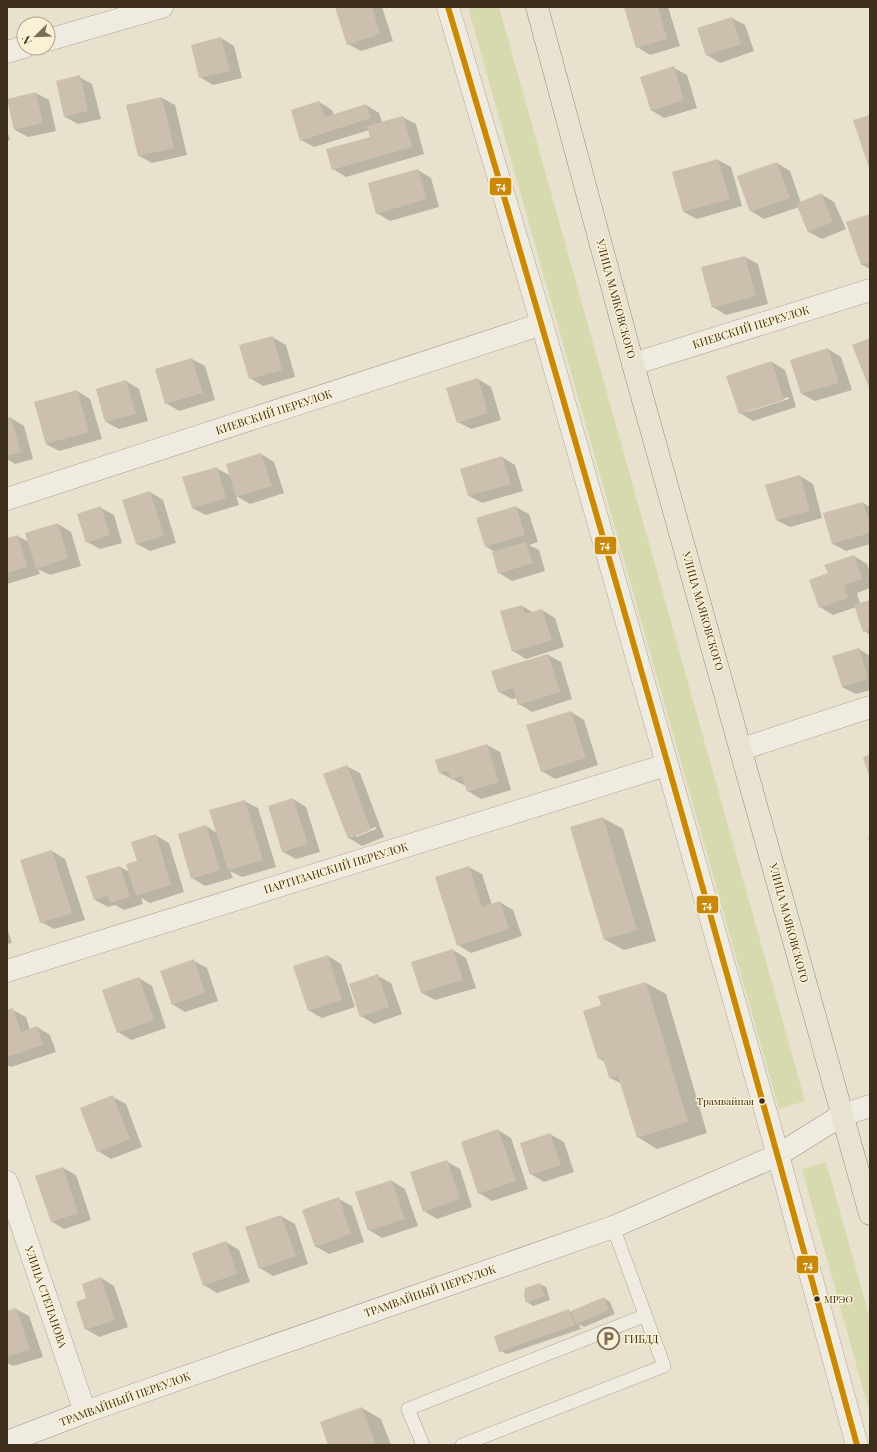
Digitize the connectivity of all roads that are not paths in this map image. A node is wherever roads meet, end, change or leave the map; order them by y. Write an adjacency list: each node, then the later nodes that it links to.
1 (162, 7): 4 (street)
2 (448, 7): 6 (street)
3 (537, 7): 7 (main road, УЛИЦА МАЯКОВСКОГО)
4 (56, 38)
5 (870, 290): 7 (street, КИЕВСКИЙ ПЕРЕУЛОК)
6 (542, 324): 8 (street, КИЕВСКИЙ ПЕРЕУЛОК); 11 (street)
7 (633, 364): 10 (main road, УЛИЦА МАЯКОВСКОГО)
8 (7, 499)
9 (870, 707): 10 (street)
10 (742, 749): 14 (main road, УЛИЦА МАЯКОВСКОГО)
11 (666, 765): 12 (street, ПАРТИЗАНСКИЙ ПЕРЕУЛОК); 15 (street)
12 (7, 971)
13 (870, 1106): 14 (street)
14 (842, 1115): 15 (street, ТРАМВАЙНЫЙ ПЕРЕУЛОК); 17 (main road, УЛИЦА МАЯКОВСКОГО)
15 (778, 1155): 18 (street, ТРАМВАЙНЫЙ ПЕРЕУЛОК); 24 (street)
16 (7, 1182): 20 (street, УЛИЦА СТЕПАНОВА)
17 (870, 1214)
18 (613, 1227): 19 (lane); 20 (street, ТРАМВАЙНЫЙ ПЕРЕУЛОК)
19 (644, 1316): 22 (lane); 23 (lane)
20 (85, 1412): 21 (street, ТРАМВАЙНЫЙ ПЕРЕУЛОК)
21 (7, 1442)
22 (423, 1445)
23 (462, 1445)
24 (857, 1445)

